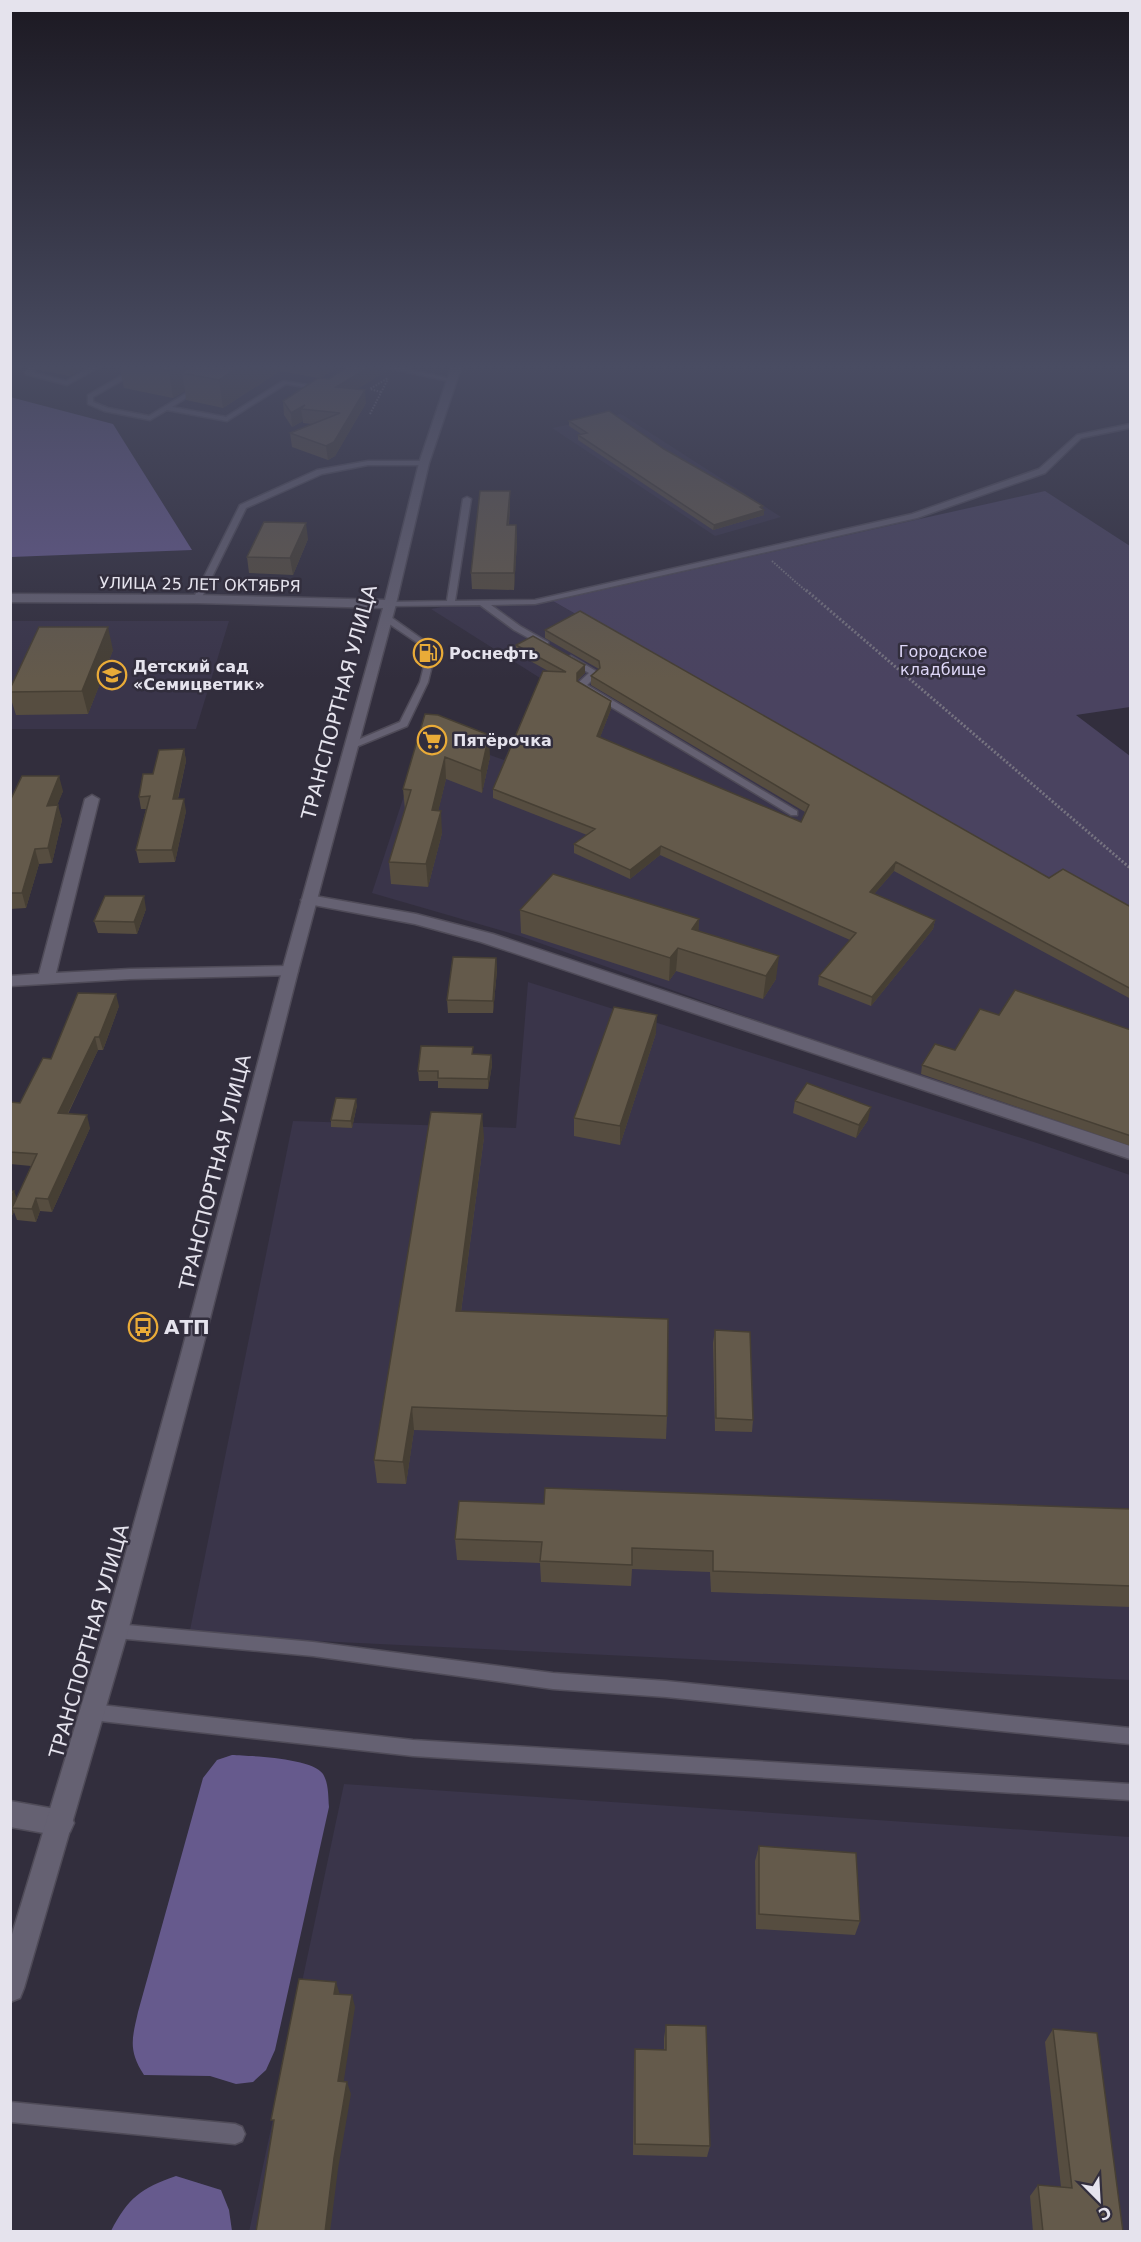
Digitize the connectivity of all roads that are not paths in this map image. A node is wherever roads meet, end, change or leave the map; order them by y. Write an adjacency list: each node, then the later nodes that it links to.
1 (333, 470): 6 (lane)
2 (423, 470): 9 (main road, ТРАНСПОРТНАЯ УЛИЦА)
3 (1043, 470): 7 (lane)
4 (467, 499): 8 (lane)
5 (10, 598): 6 (main road, УЛИЦА 25 ЛЕТ ОКТЯБРЯ)
6 (197, 599): 9 (main road, УЛИЦА 25 ЛЕТ ОКТЯБРЯ)
7 (481, 602): 8 (lane); 10 (lane)
8 (451, 603): 9 (lane)
9 (388, 610): 12 (main road, ТРАНСПОРТНАЯ УЛИЦА); 12 (lane)
10 (556, 651)
11 (566, 656): 14 (lane)
12 (351, 746): 15 (main road, ТРАНСПОРТНАЯ УЛИЦА)
13 (92, 799): 17 (main road)
14 (794, 813)
15 (309, 900): 16 (main road, ТРАНСПОРТНАЯ УЛИЦА); 19 (main road)
16 (290, 971): 17 (main road); 20 (main road, ТРАНСПОРТНАЯ УЛИЦА)
17 (46, 979): 18 (main road)
18 (10, 981)
19 (1131, 1153)
20 (116, 1631): 21 (main road, ТРАНСПОРТНАЯ УЛИЦА); 22 (lane)
21 (92, 1712): 23 (lane); 25 (main road, ТРАНСПОРТНАЯ УЛИЦА)
22 (1131, 1736)
23 (1131, 1792)
24 (10, 1814): 25 (main road)
25 (61, 1823): 26 (main road, ТРАНСПОРТНАЯ УЛИЦА)
26 (10, 1988)
27 (10, 2112): 28 (lane)
28 (235, 2134)

